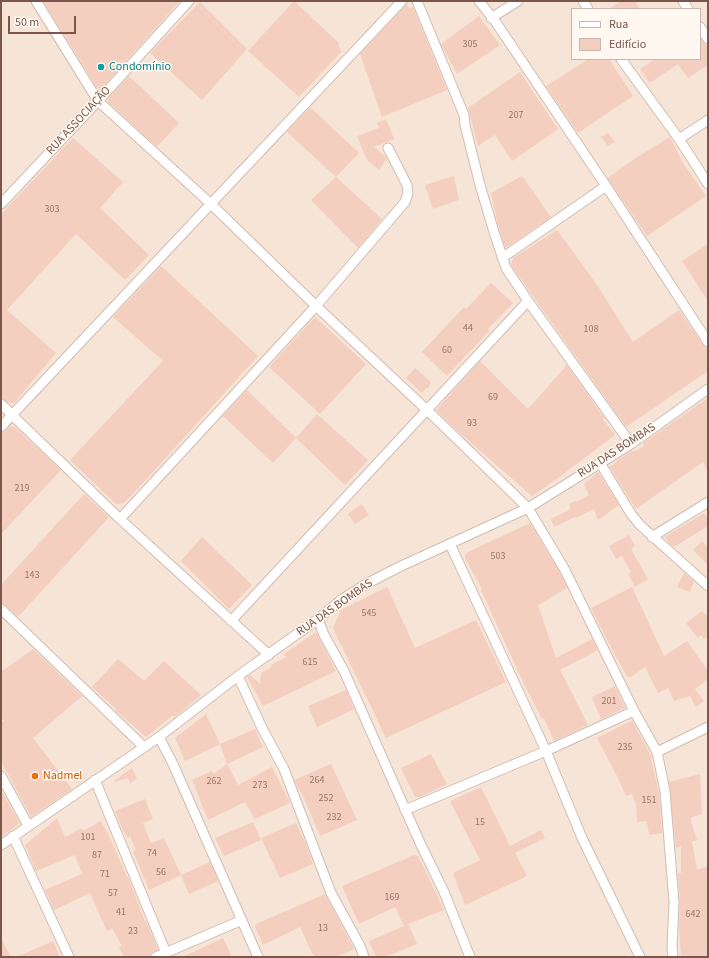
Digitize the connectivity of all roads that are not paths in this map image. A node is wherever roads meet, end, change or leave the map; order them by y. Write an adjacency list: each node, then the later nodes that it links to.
1 (36, 1): 9 (street)
2 (189, 1): 9 (street, RUA ASSOCIAÇÃO)
3 (402, 1): 16 (street)
4 (416, 1): 17 (street)
5 (479, 1): 7 (street)
6 (518, 1): 7 (street)
7 (492, 18): 14 (street)
8 (622, 60): 11 (street)
9 (98, 101): 15 (street, RUA ASSOCIAÇÃO); 16 (street)
10 (708, 120): 11 (street)
11 (679, 139): 13 (street)
12 (388, 148): 19 (street)
13 (708, 184)
14 (606, 186): 17 (street); 20 (street)
15 (1, 204)
16 (211, 204): 19 (street); 24 (street)
17 (502, 258): 18 (street)
18 (528, 301): 23 (street); 26 (street)
19 (316, 306): 23 (street); 30 (street)
20 (708, 342)
21 (708, 389): 26 (street, RUA DAS BOMBAS)
22 (1, 404): 24 (street)
23 (427, 410): 29 (street); 36 (street)
24 (12, 415): 25 (street); 30 (street)
25 (1, 427)
26 (631, 444): 27 (street, RUA DAS BOMBAS)
27 (600, 463): 29 (street, RUA DAS BOMBAS); 31 (street)
28 (708, 502): 31 (street)
29 (528, 508): 32 (street, RUA DAS BOMBAS); 39 (street)
30 (120, 518): 36 (street)
31 (652, 536): 33 (street)
32 (450, 544): 35 (street, RUA DAS BOMBAS); 43 (street)
33 (708, 586)
34 (1, 609): 42 (street)
35 (318, 619): 37 (street, RUA DAS BOMBAS); 47 (street)
36 (231, 621): 37 (street)
37 (269, 655): 38 (street, RUA DAS BOMBAS)
38 (238, 676): 41 (street, RUA DAS BOMBAS); 56 (street)
39 (634, 711): 43 (street); 44 (street)
40 (708, 727): 44 (street)
41 (159, 736): 42 (street, RUA DAS BOMBAS); 51 (street)
42 (144, 747): 46 (street, RUA DAS BOMBAS)
43 (546, 751): 47 (street); 58 (street)
44 (656, 752): 59 (street)
45 (1, 776): 48 (street)
46 (95, 780): 48 (street, RUA DAS BOMBAS); 52 (street)
47 (405, 810): 57 (street)
48 (28, 826): 49 (street, RUA DAS BOMBAS)
49 (13, 836): 50 (street, RUA DAS BOMBAS); 53 (street)
50 (1, 845)
51 (242, 920): 52 (street); 55 (street)
52 (166, 953): 54 (street)
53 (69, 957)
54 (156, 957)
55 (258, 957)
56 (364, 957)
57 (470, 957)
58 (640, 957)
59 (673, 957)

